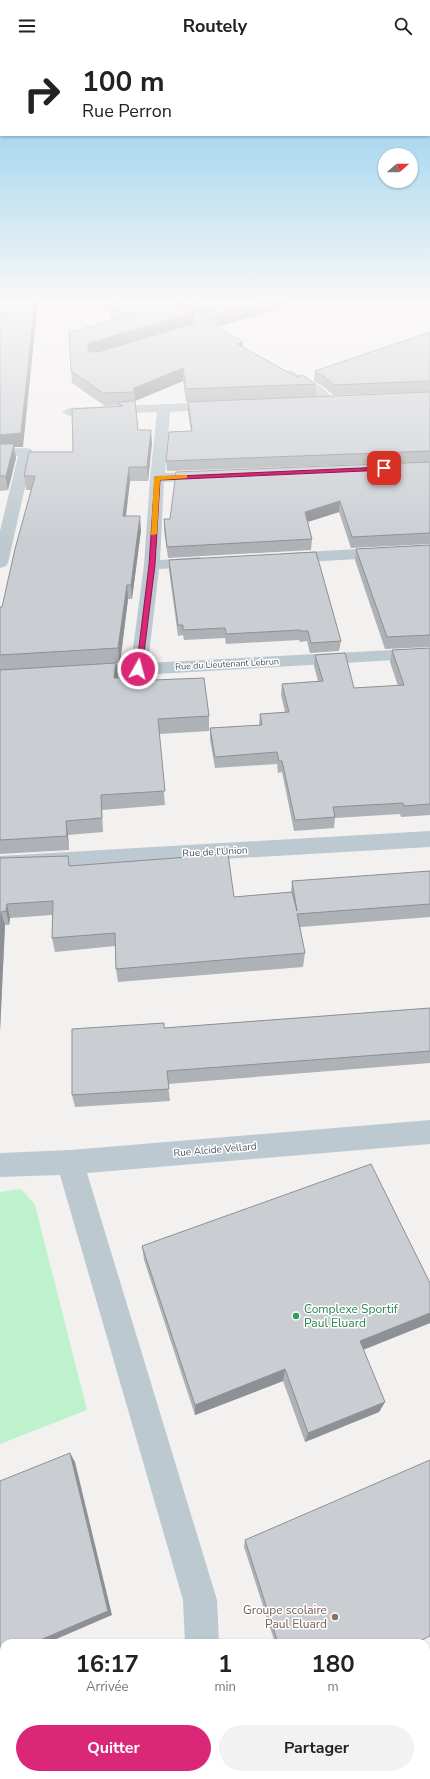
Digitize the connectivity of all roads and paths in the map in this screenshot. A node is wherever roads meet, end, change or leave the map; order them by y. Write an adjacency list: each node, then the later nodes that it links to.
1 (303, 382): 3 (street)
2 (344, 400): 3 (street)
3 (328, 401): 4 (street)
4 (313, 402)
5 (227, 406): 6 (street)
6 (164, 408): 7 (street); 10 (street)
7 (69, 412)
8 (0, 453): 14 (street)
9 (219, 475): 10 (street)
10 (157, 478): 15 (street)
11 (430, 550): 12 (street)
12 (271, 558)
13 (215, 562): 15 (street)
14 (0, 563)
15 (152, 565): 17 (street)
16 (430, 653): 17 (street, Rue du Lieutenant Lebrun)
17 (138, 669): 18 (street, Rue du Lieutenant Lebrun)
18 (71, 673)
19 (430, 839): 20 (street, Rue de l'Union)
20 (0, 864)
21 (430, 1132): 22 (street, Rue Alcide Vellard)
22 (70, 1162): 23 (street, Rue Alcide Vellard); 24 (street)
23 (0, 1165)
24 (202, 1639)

